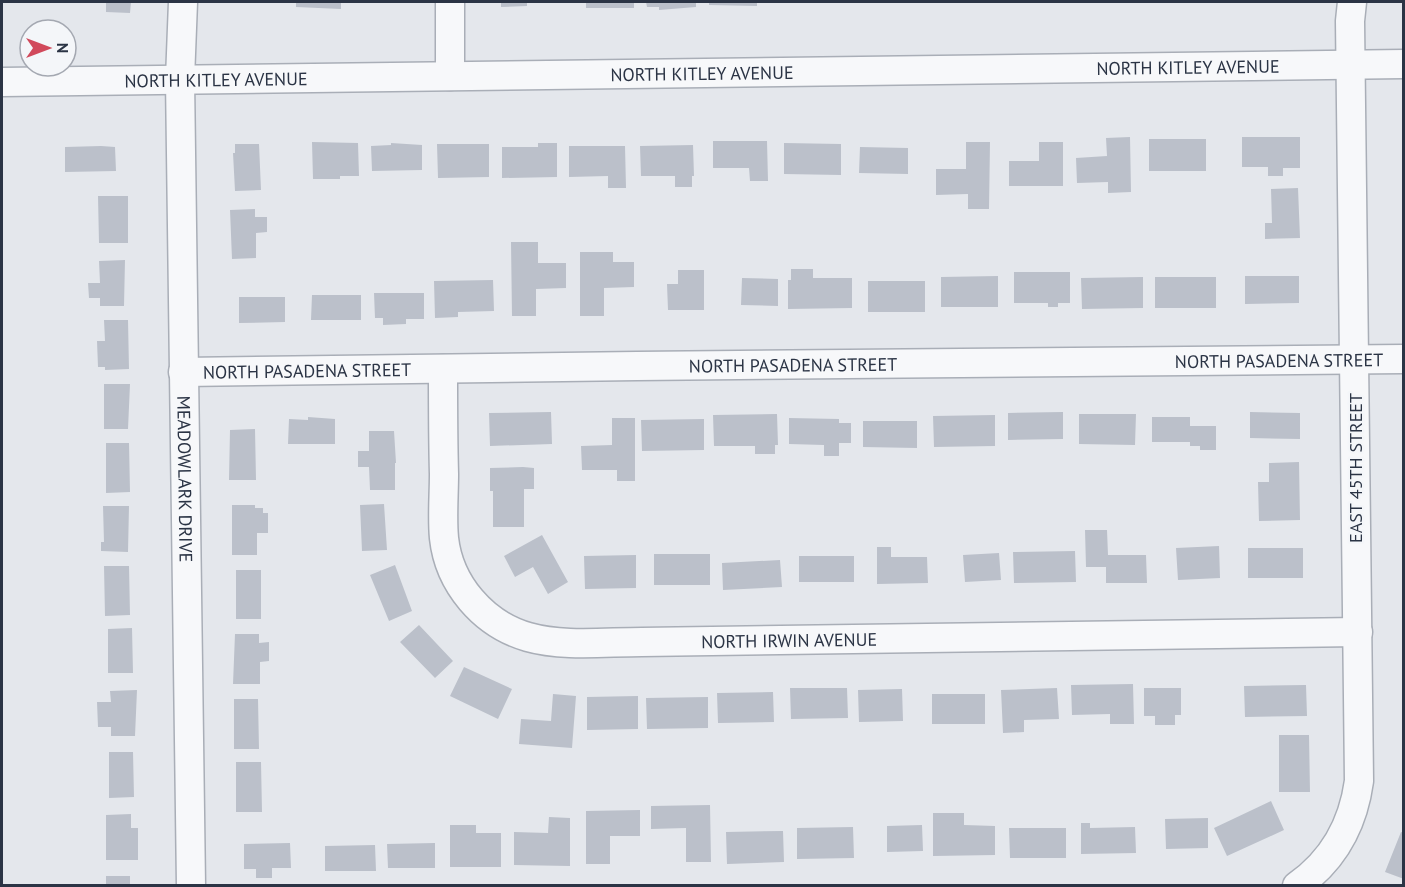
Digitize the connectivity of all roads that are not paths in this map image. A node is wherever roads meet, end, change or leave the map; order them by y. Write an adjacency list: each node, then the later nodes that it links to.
1 (183, 2): 7 (street, MEADOWLARK DRIVE)
2 (450, 2): 6 (street)
3 (1352, 2): 5 (street, EAST 45TH STREET)
4 (1404, 64): 5 (street, NORTH KITLEY AVENUE)
5 (1351, 65): 6 (street, NORTH KITLEY AVENUE); 9 (street, EAST 45TH STREET)
6 (450, 76): 7 (street, NORTH KITLEY AVENUE)
7 (180, 79): 8 (street, NORTH KITLEY AVENUE); 12 (street, MEADOWLARK DRIVE)
8 (2, 82)
9 (1354, 359): 10 (street, NORTH PASADENA STREET); 11 (street, NORTH PASADENA STREET); 13 (street, EAST 45TH STREET)
10 (1404, 359)
11 (443, 369): 12 (street, NORTH PASADENA STREET); 13 (street, NORTH IRWIN AVENUE)
12 (183, 372): 14 (street, MEADOWLARK DRIVE)
13 (1358, 632): 15 (street, EAST 45TH STREET)
14 (191, 885)
15 (1297, 885)

